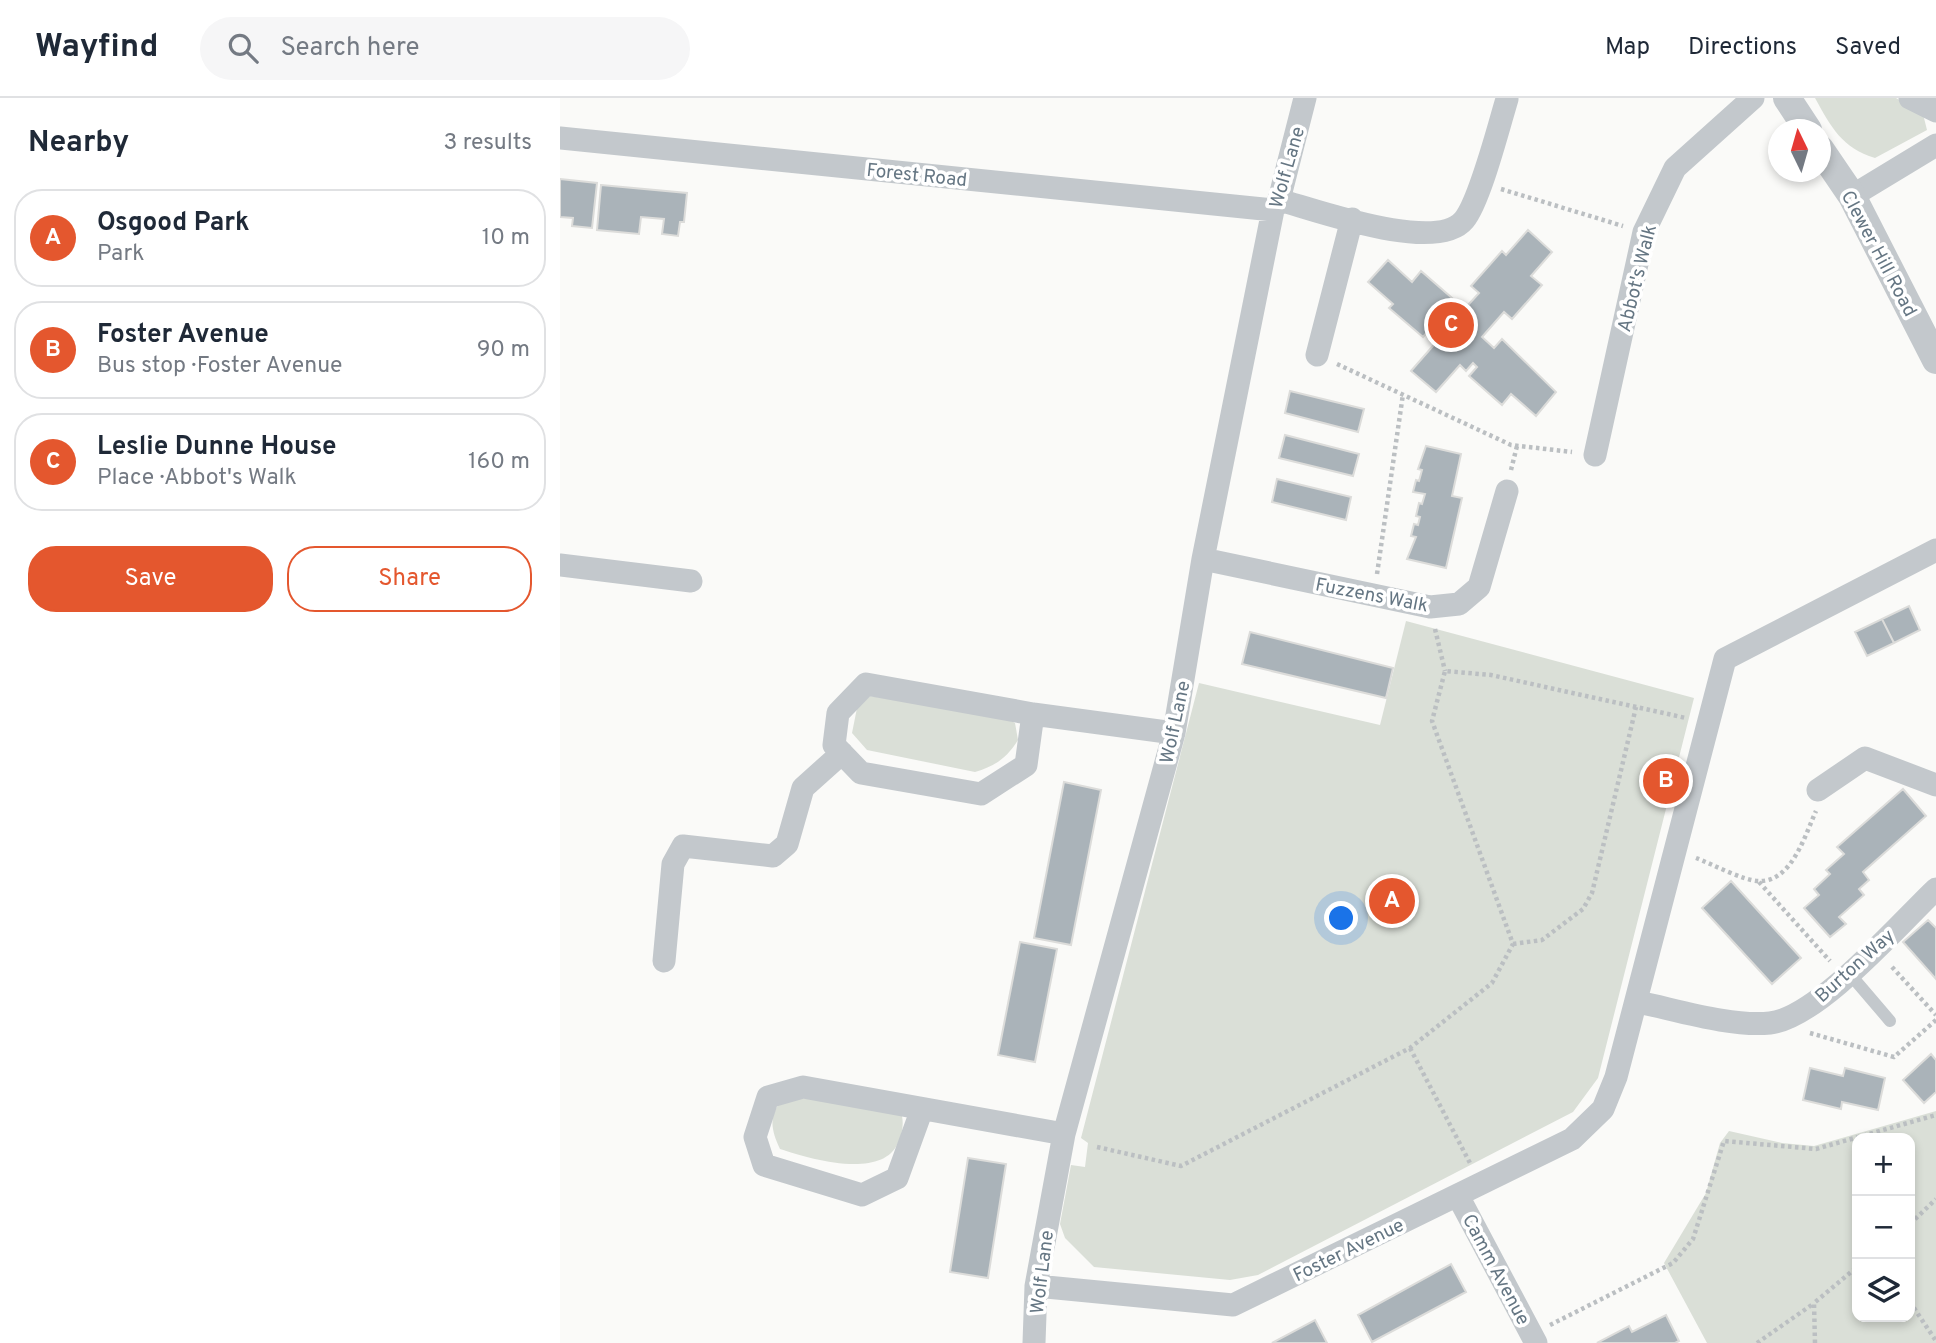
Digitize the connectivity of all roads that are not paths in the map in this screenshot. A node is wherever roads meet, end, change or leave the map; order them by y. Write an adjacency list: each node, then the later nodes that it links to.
1 (1305, 98): 12 (street, Wolf Lane)
2 (1754, 98): 16 (street, Abbot's Walk)
3 (1787, 98): 7 (street)
4 (1910, 98): 6 (street)
5 (1507, 99): 13 (street, Forest Road)
6 (1936, 111)
7 (1801, 119)
8 (560, 138): 12 (street, Forest Road)
9 (1936, 145): 11 (street)
10 (1831, 164): 11 (street, Clewer Hill Road)
11 (1852, 196): 15 (street, Clewer Hill Road)
12 (1276, 205): 13 (street, Forest Road); 19 (street, Wolf Lane)
13 (1352, 219): 14 (street)
14 (1317, 355)
15 (1936, 360)
16 (1595, 455)
17 (1507, 492): 19 (street, Fuzzens Walk)
18 (1936, 550): 30 (street, Foster Avenue)
19 (1203, 559): 23 (street, Wolf Lane)
20 (560, 565): 21 (street)
21 (691, 582)
22 (1033, 713): 23 (street); 24 (street); 24 (street)
23 (1174, 733): 33 (street, Wolf Lane)
24 (842, 753): 28 (street)
25 (1936, 785): 26 (street)
26 (1822, 788)
27 (1936, 889): 29 (street, Burton Way)
28 (664, 961)
29 (1847, 975): 30 (street, Burton Way); 31 (lane)
30 (1638, 1002): 34 (street, Foster Avenue)
31 (1890, 1021)
32 (922, 1109): 32 (street); 33 (street)
33 (1064, 1134): 35 (street, Wolf Lane)
34 (1458, 1196): 35 (street, Foster Avenue); 36 (street, Camm Avenue)
35 (1036, 1286): 37 (street, Wolf Lane)
36 (1528, 1340)
37 (1034, 1343)

